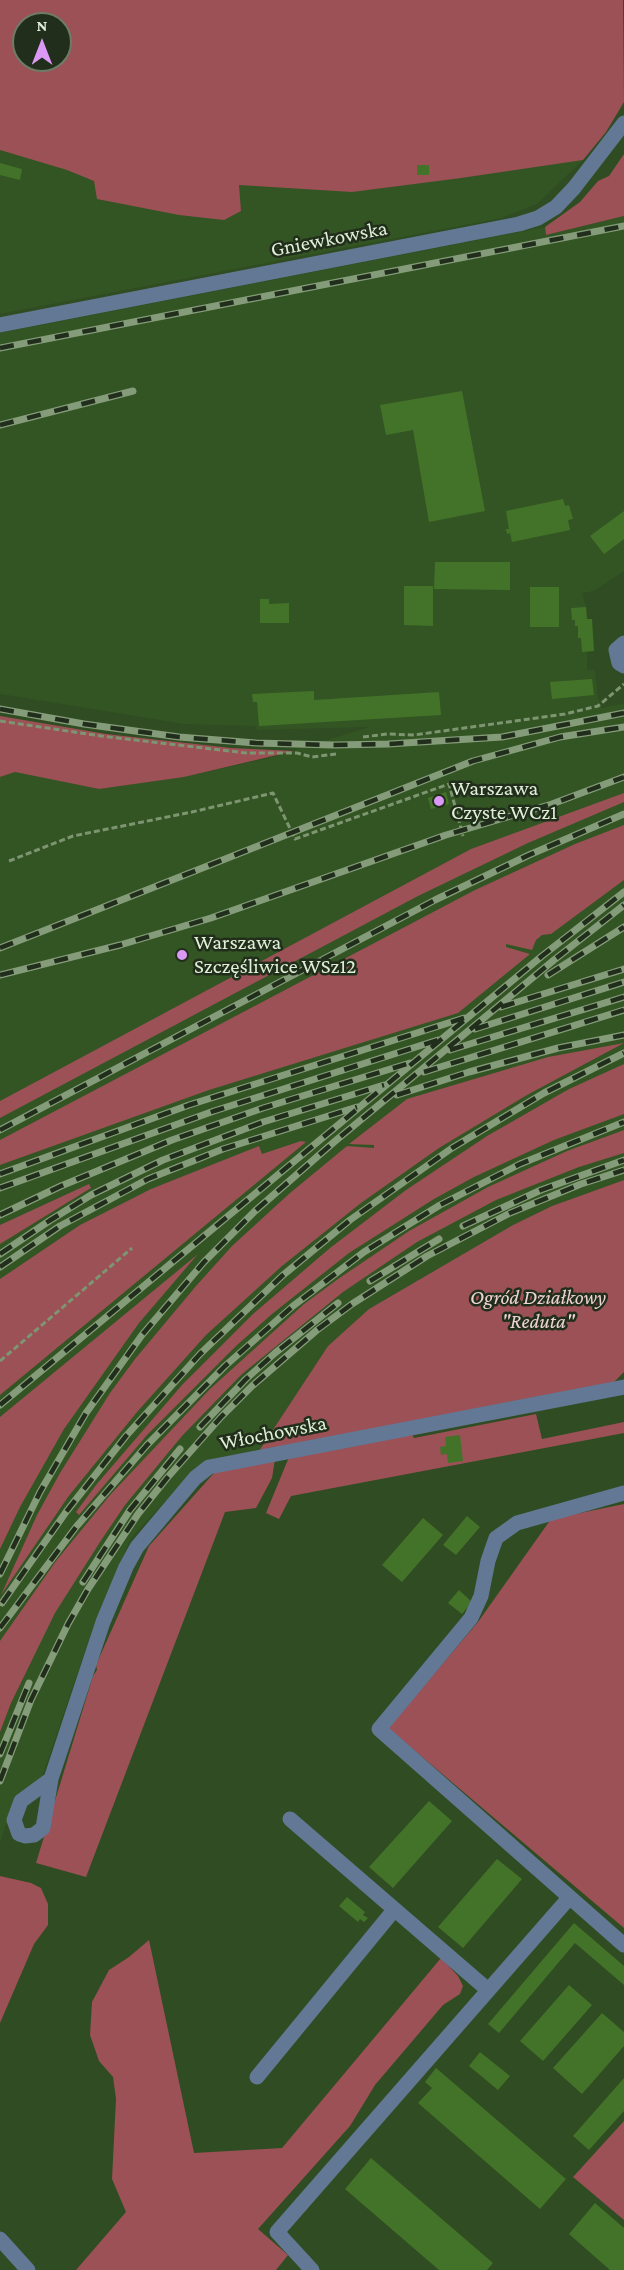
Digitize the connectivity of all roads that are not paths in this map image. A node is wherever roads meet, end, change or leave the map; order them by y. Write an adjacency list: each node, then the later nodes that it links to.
1 (624, 123): 2 (street, Gniewkowska)
2 (0, 325)
3 (624, 643): 4 (street)
4 (624, 666)
5 (624, 1388): 7 (street, Włochowska)
6 (624, 1493): 9 (street)
7 (51, 1779)
8 (290, 1819): 10 (street)
9 (569, 1898): 11 (street); 12 (street)
10 (394, 1910): 12 (street); 13 (street)
11 (624, 1945)
12 (488, 1990): 15 (street)
13 (257, 2077)
14 (0, 2239): 16 (street)
15 (307, 2268)
16 (28, 2270)

